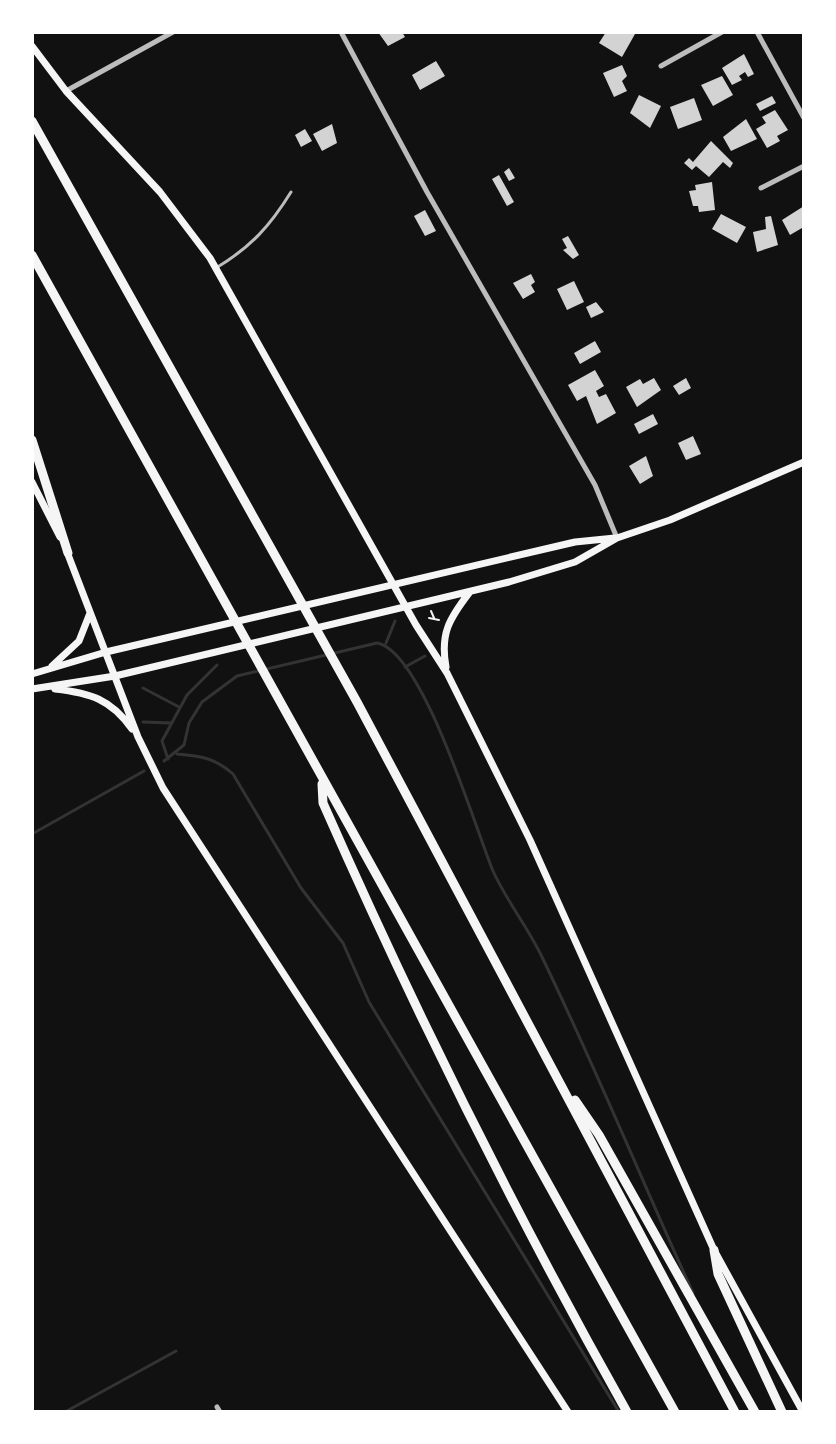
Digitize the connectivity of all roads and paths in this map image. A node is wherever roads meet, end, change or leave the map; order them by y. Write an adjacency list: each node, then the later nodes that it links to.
1 (173, 32): 7 (street)
2 (341, 32): 18 (street)
3 (722, 32): 6 (street)
4 (757, 32): 8 (street)
5 (32, 46): 7 (main road)
6 (661, 66)
7 (66, 91): 14 (main road)
8 (804, 118)
9 (32, 121): 37 (highway)
10 (804, 166): 11 (street)
11 (761, 188)
12 (291, 192): 14 (lane)
13 (32, 255): 36 (highway)
14 (216, 268): 20 (main road)
15 (32, 440): 19 (highway)
16 (804, 462): 18 (main road)
17 (32, 482): 19 (main road)
18 (617, 538): 20 (main road); 21 (main road)
19 (68, 553): 23 (main road)
20 (395, 585): 22 (main road); 28 (main road)
21 (469, 593): 22 (main road); 30 (main road)
22 (407, 607): 30 (main road); 32 (main road)
23 (91, 611): 28 (main road); 29 (main road)
24 (431, 611): 26 (path)
25 (429, 618): 26 (path)
26 (435, 619): 27 (path)
27 (440, 620)
28 (106, 652): 29 (main road); 32 (main road)
29 (48, 669): 31 (main road)
30 (447, 673): 38 (main road)
31 (32, 674)
32 (115, 676): 33 (main road); 35 (main road)
33 (45, 687): 34 (main road); 35 (main road)
34 (32, 689)
35 (138, 737): 39 (main road)
36 (322, 781): 40 (highway); 41 (highway)
37 (552, 1068): 42 (highway); 43 (highway)
38 (714, 1250): 44 (highway); 45 (main road)
39 (568, 1412)
40 (627, 1412)
41 (675, 1412)
42 (735, 1412)
43 (755, 1412)
44 (782, 1412)
45 (803, 1412)

